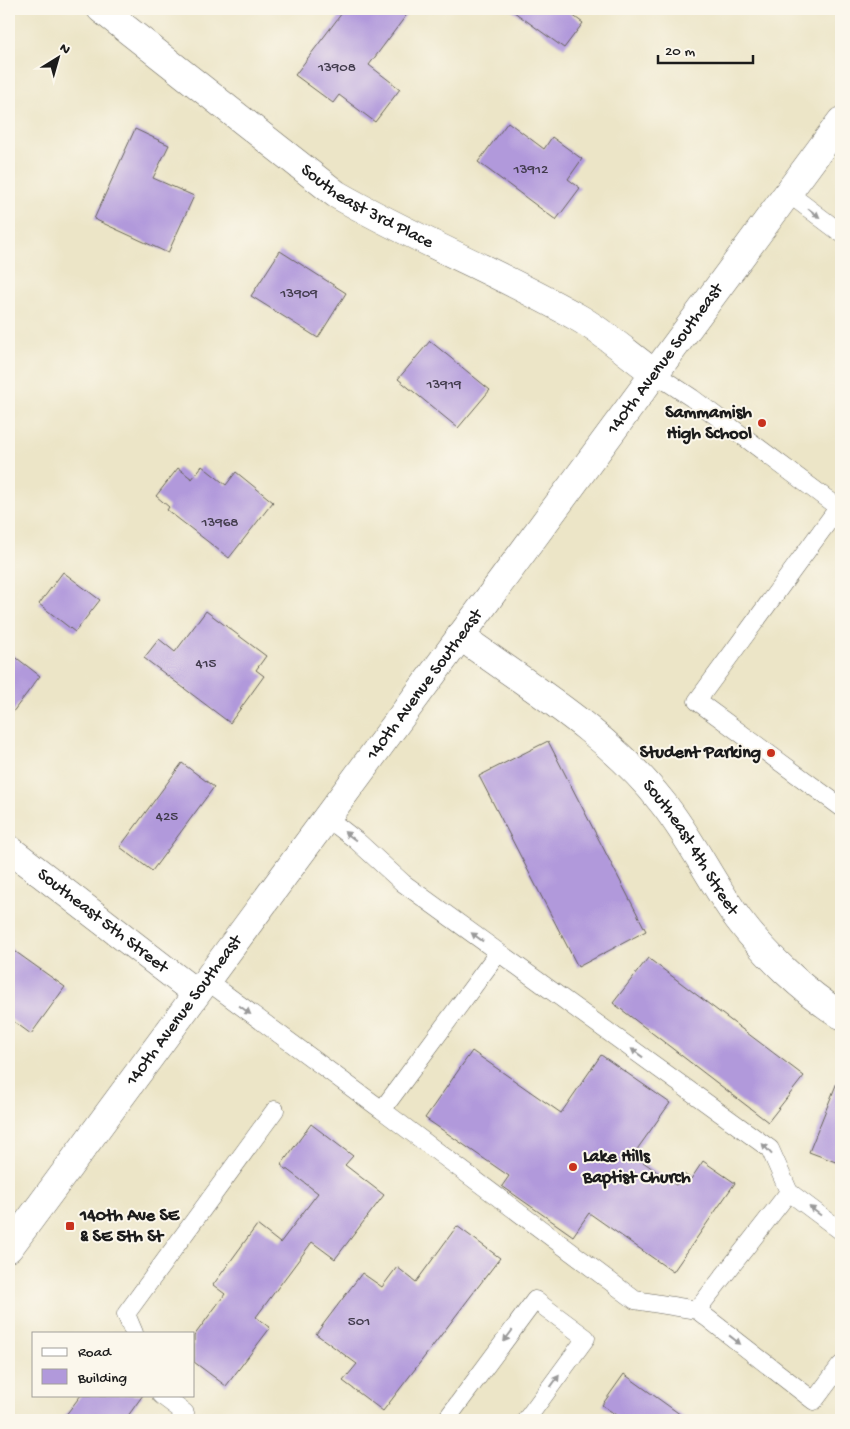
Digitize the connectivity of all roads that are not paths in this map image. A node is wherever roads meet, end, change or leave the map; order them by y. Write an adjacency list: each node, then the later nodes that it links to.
1 (101, 9): 5 (street, Southeast 3rd Place)
2 (841, 121): 3 (street, 140th Avenue Southeast)
3 (788, 193): 4 (lane, one-way to 4); 5 (street, 140th Avenue Southeast)
4 (841, 233)
5 (654, 373): 6 (lane); 7 (street, 140th Avenue Southeast)
6 (840, 506): 8 (lane)
7 (460, 636): 9 (street, 140th Avenue Southeast); 13 (street, Southeast 4th Street)
8 (841, 808)
9 (326, 817): 11 (lane, one-way to 9); 12 (street, 140th Avenue Southeast)
10 (9, 849): 12 (street, Southeast 5th Street)
11 (498, 953): 15 (lane); 16 (lane, one-way to 11)
12 (201, 986): 15 (lane, one-way to 15); 18 (street, 140th Avenue Southeast)
13 (841, 1015)
14 (275, 1110): 20 (lane)
15 (382, 1110): 19 (lane)
16 (789, 1192): 17 (lane, one-way to 16); 19 (lane)
17 (841, 1231)
18 (9, 1248)
19 (697, 1310): 21 (lane, one-way to 21)
20 (134, 1332)
21 (841, 1365)
22 (162, 1396): 23 (lane)
23 (180, 1420)
24 (446, 1420): 25 (lane, one-way to 24)
25 (526, 1420)

